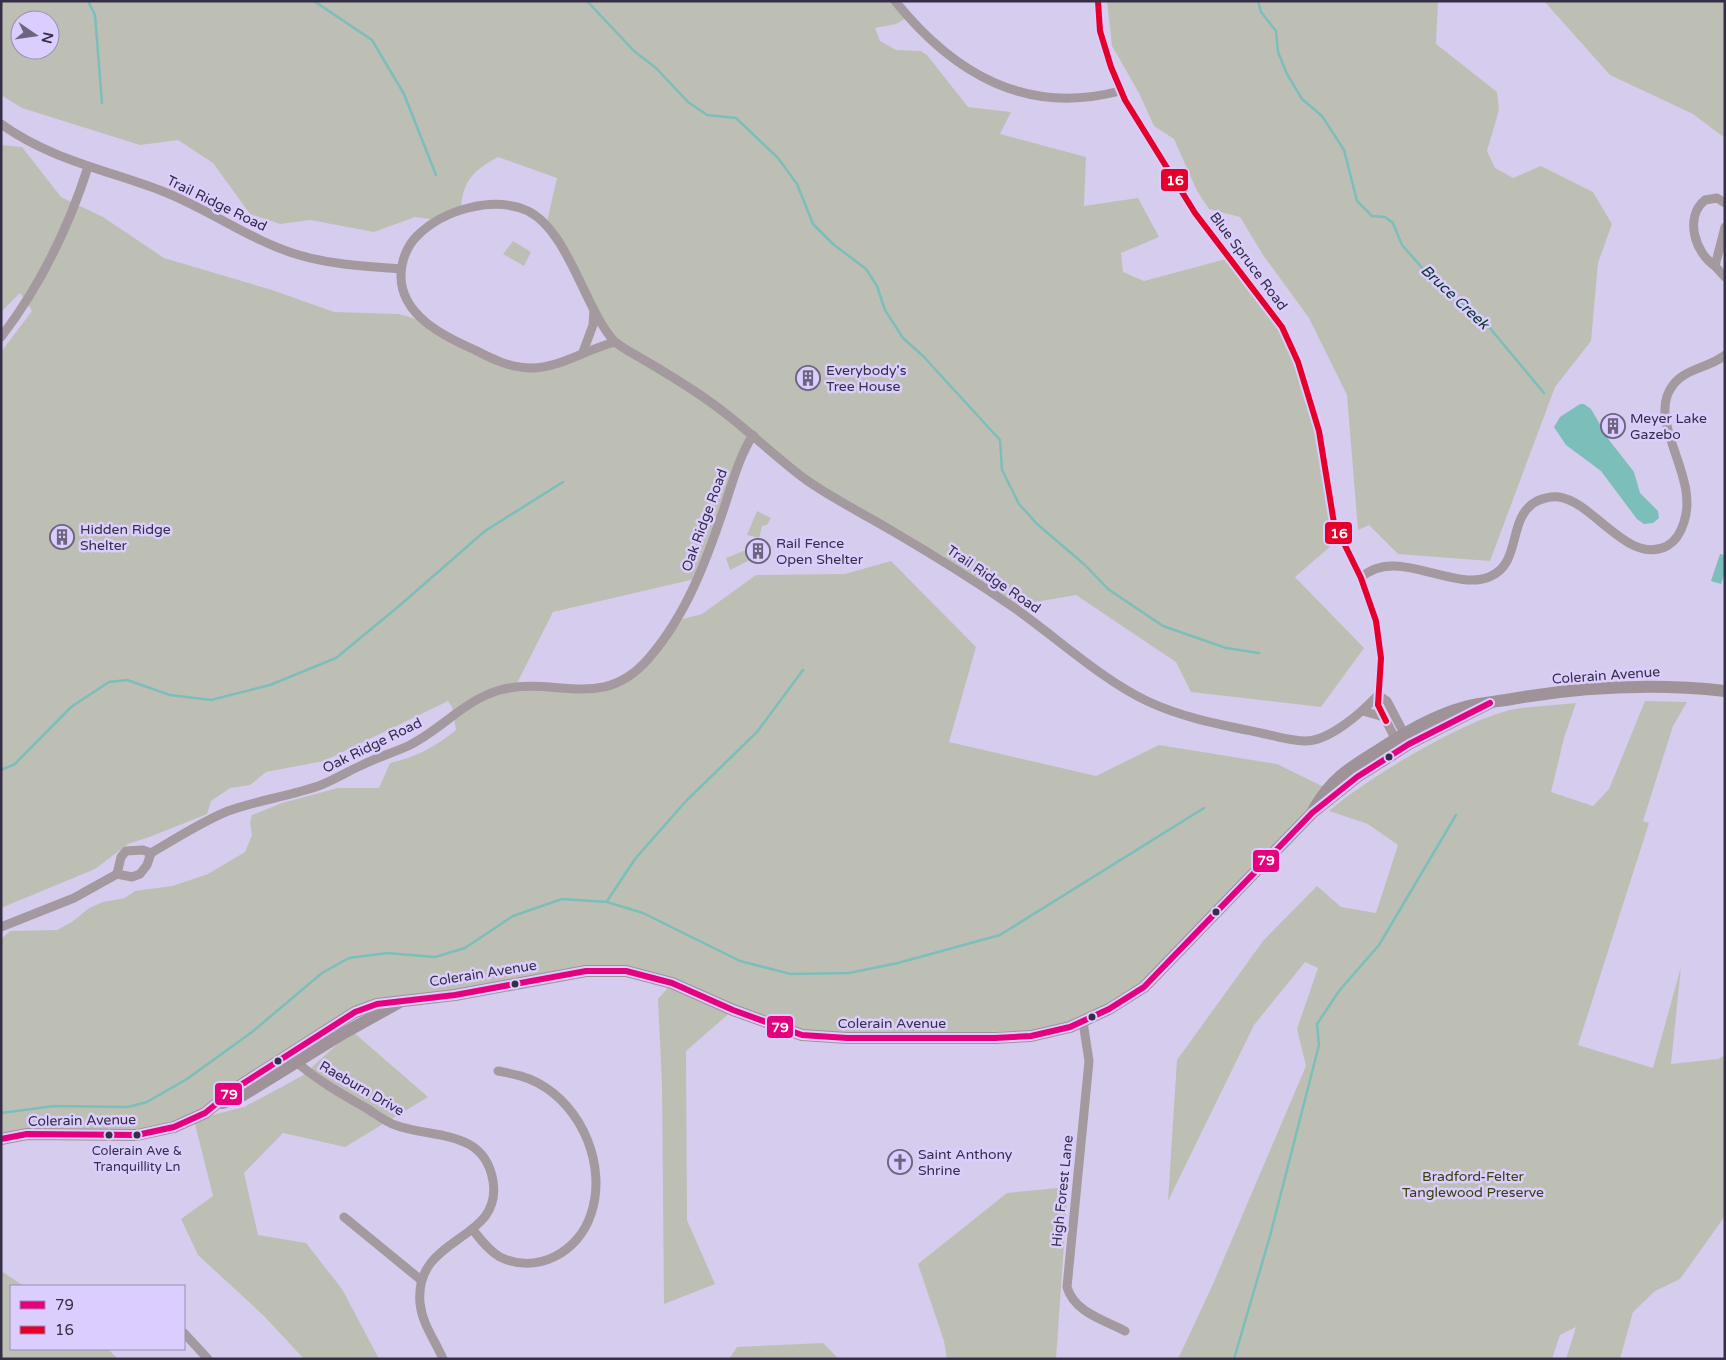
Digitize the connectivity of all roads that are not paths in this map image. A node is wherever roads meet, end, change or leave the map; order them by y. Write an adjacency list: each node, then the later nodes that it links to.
1 (895, 1): 3 (street)
2 (1098, 1): 3 (street, Blue Spruce Road)
3 (1120, 91): 17 (street, Blue Spruce Road)
4 (1, 124): 5 (street, Trail Ridge Road)
5 (88, 167): 9 (street, Trail Ridge Road); 12 (street)
6 (1725, 202): 8 (street)
7 (1725, 227): 8 (street)
8 (1715, 266): 10 (street)
9 (401, 269): 11 (street, Trail Ridge Road); 14 (street)
10 (1725, 276)
11 (594, 310): 13 (street, Trail Ridge Road); 14 (street)
12 (1, 337)
13 (615, 342): 14 (street); 16 (street, Trail Ridge Road)
14 (583, 352)
15 (1725, 355): 17 (street)
16 (752, 435): 20 (street, Trail Ridge Road); 23 (street, Oak Ridge Road)
17 (1361, 578): 19 (street, Blue Spruce Road)
18 (1725, 691): 22 (main road, Colerain Avenue)
19 (1378, 695): 20 (street, Trail Ridge Road); 21 (street, Blue Spruce Road); 22 (street)
20 (1363, 710): 21 (street)
21 (1384, 717): 22 (street, Blue Spruce Road)
22 (1402, 741): 27 (main road, Colerain Avenue)
23 (151, 853): 24 (street, Oak Ridge Road); 24 (street)
24 (117, 874): 25 (street, Oak Ridge Road)
25 (1, 927)
26 (402, 1000): 27 (main road, Colerain Avenue); 28 (main road, Colerain Avenue); 29 (main road, Colerain Avenue)
27 (1083, 1022): 36 (street, High Forest Lane)
28 (287, 1054): 29 (street, Raeburn Drive); 31 (main road, Colerain Avenue)
29 (298, 1064): 31 (main road, Colerain Avenue); 34 (street, Raeburn Drive)
30 (498, 1071): 34 (street)
31 (218, 1105): 32 (main road, Colerain Avenue)
32 (1, 1139)
33 (344, 1217): 35 (street)
34 (473, 1230): 35 (street, Raeburn Drive)
35 (421, 1280): 39 (street)
36 (1125, 1331)
37 (185, 1334): 38 (street)
38 (208, 1359)
39 (443, 1359)

